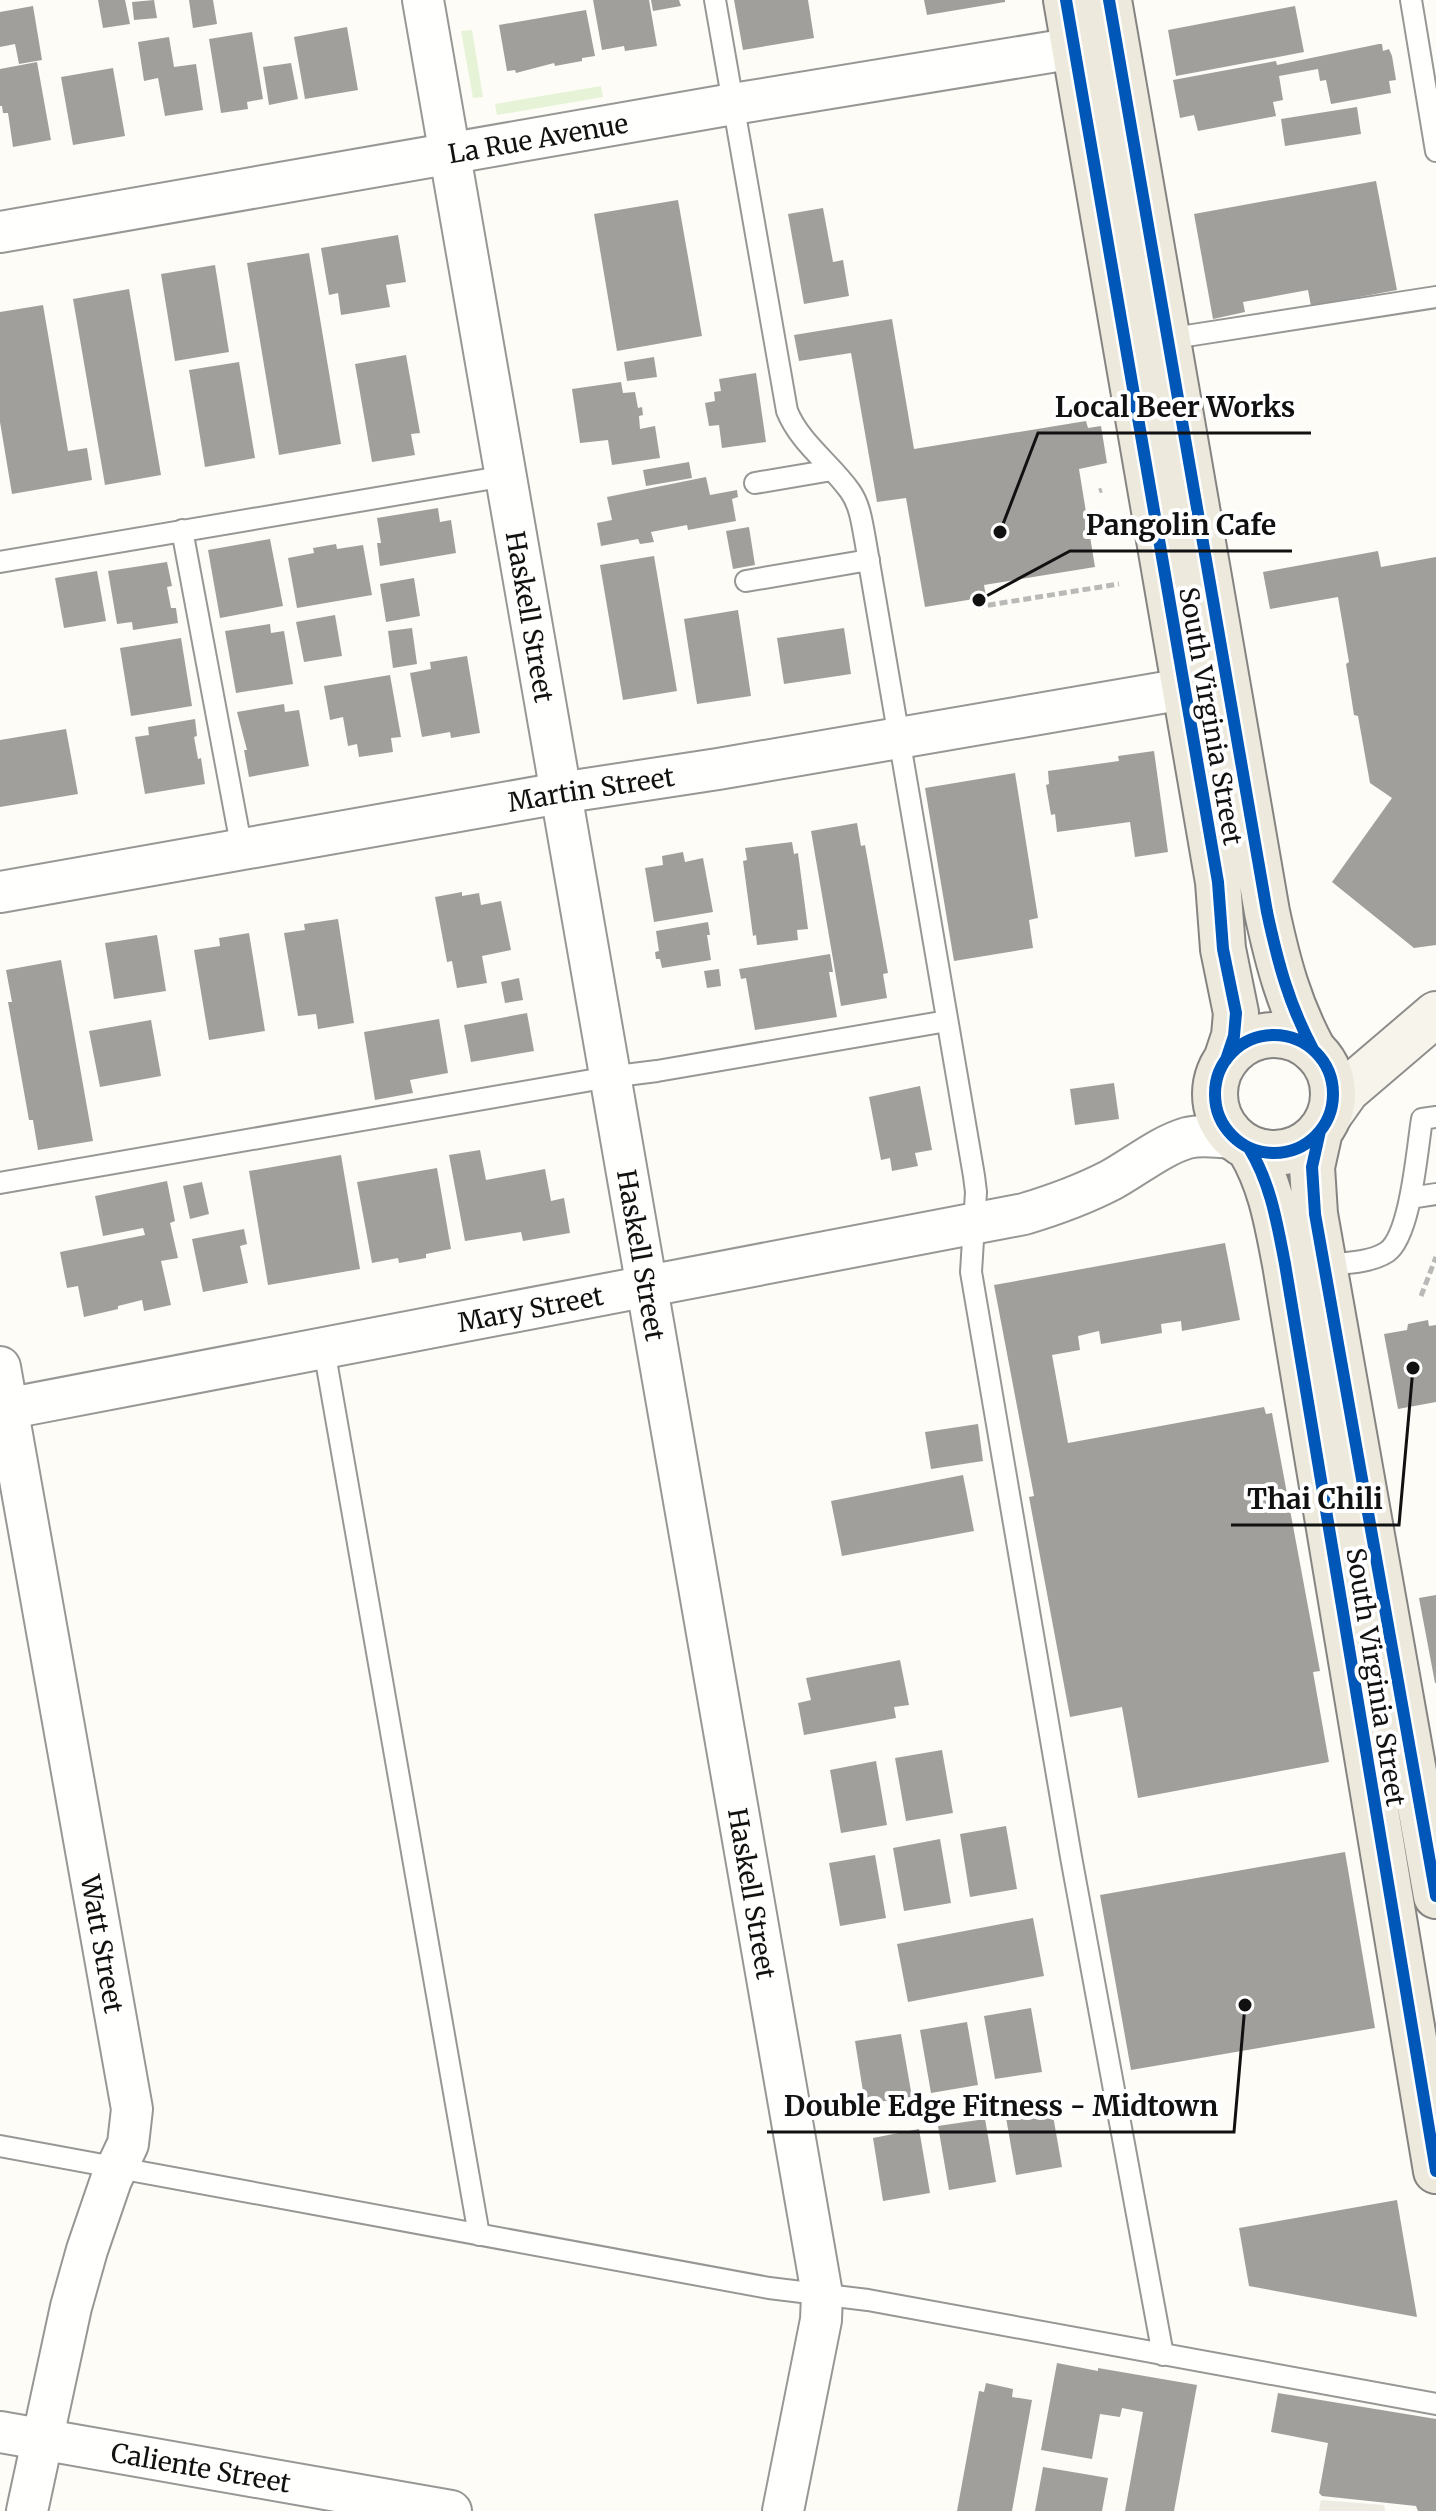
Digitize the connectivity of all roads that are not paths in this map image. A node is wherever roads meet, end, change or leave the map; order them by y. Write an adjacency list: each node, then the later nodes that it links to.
1 (423, 0): 9 (street, Haskell Street)
2 (715, 0): 7 (lane)
3 (1066, 0): 6 (main road, South Virginia Street)
4 (1109, 0): 12 (main road, South Virginia Street)
5 (1411, 0): 8 (lane)
6 (1075, 48): 7 (street, La Rue Avenue); 20 (main road, South Virginia Street)
7 (733, 104): 9 (street, La Rue Avenue); 13 (lane)
8 (1436, 151)
9 (448, 154): 10 (street, La Rue Avenue); 14 (street, Haskell Street)
10 (0, 232)
11 (1436, 297): 12 (lane)
12 (1167, 339): 27 (main road, South Virginia Street)
13 (832, 470): 15 (lane); 17 (lane)
14 (506, 476): 16 (lane); 22 (street, Haskell Street)
15 (755, 483)
16 (182, 530): 18 (lane); 23 (lane)
17 (869, 560): 19 (lane); 21 (lane)
18 (0, 562)
19 (746, 581)
20 (1184, 689): 21 (street, Martin Street); 28 (main road, South Virginia Street)
21 (898, 738): 22 (street, Martin Street); 25 (lane)
22 (560, 793): 23 (street, Martin Street); 29 (street, Haskell Street)
23 (242, 850): 24 (street, Martin Street)
24 (0, 892)
25 (947, 1021): 29 (lane); 36 (lane)
26 (1426, 1031): 31 (street)
27 (1314, 1051): 28 (main road); 31 (main road)
28 (1226, 1060): 32 (main road)
29 (609, 1077): 33 (lane); 38 (street, Haskell Street)
30 (1436, 1117): 35 (lane)
31 (1325, 1122): 32 (main road); 37 (main road, South Virginia Street)
32 (1243, 1144): 36 (street, Mary Street); 45 (main road, South Virginia Street)
33 (0, 1183)
34 (1436, 1194): 35 (lane)
35 (1410, 1198): 37 (lane)
36 (975, 1224): 38 (street, Mary Street); 48 (lane)
37 (1325, 1265): 42 (main road, South Virginia Street)
38 (648, 1286): 39 (street, Mary Street); 47 (street, Haskell Street)
39 (324, 1349): 41 (street, Mary Street); 46 (lane)
40 (0, 1367): 41 (street, Watt Street)
41 (3, 1410): 44 (street, Watt Street)
42 (1436, 1896)
43 (0, 2146): 44 (lane)
44 (117, 2168): 46 (lane); 51 (street, Watt Street)
45 (1436, 2171)
46 (479, 2235): 47 (lane)
47 (822, 2294): 48 (lane); 54 (street, Haskell Street)
48 (1163, 2355): 49 (lane)
49 (1436, 2404)
50 (0, 2432): 51 (street, Caliente Street)
51 (41, 2439): 52 (street, Watt Street); 53 (street, Caliente Street)
52 (27, 2511)
53 (451, 2511)
54 (783, 2511)

